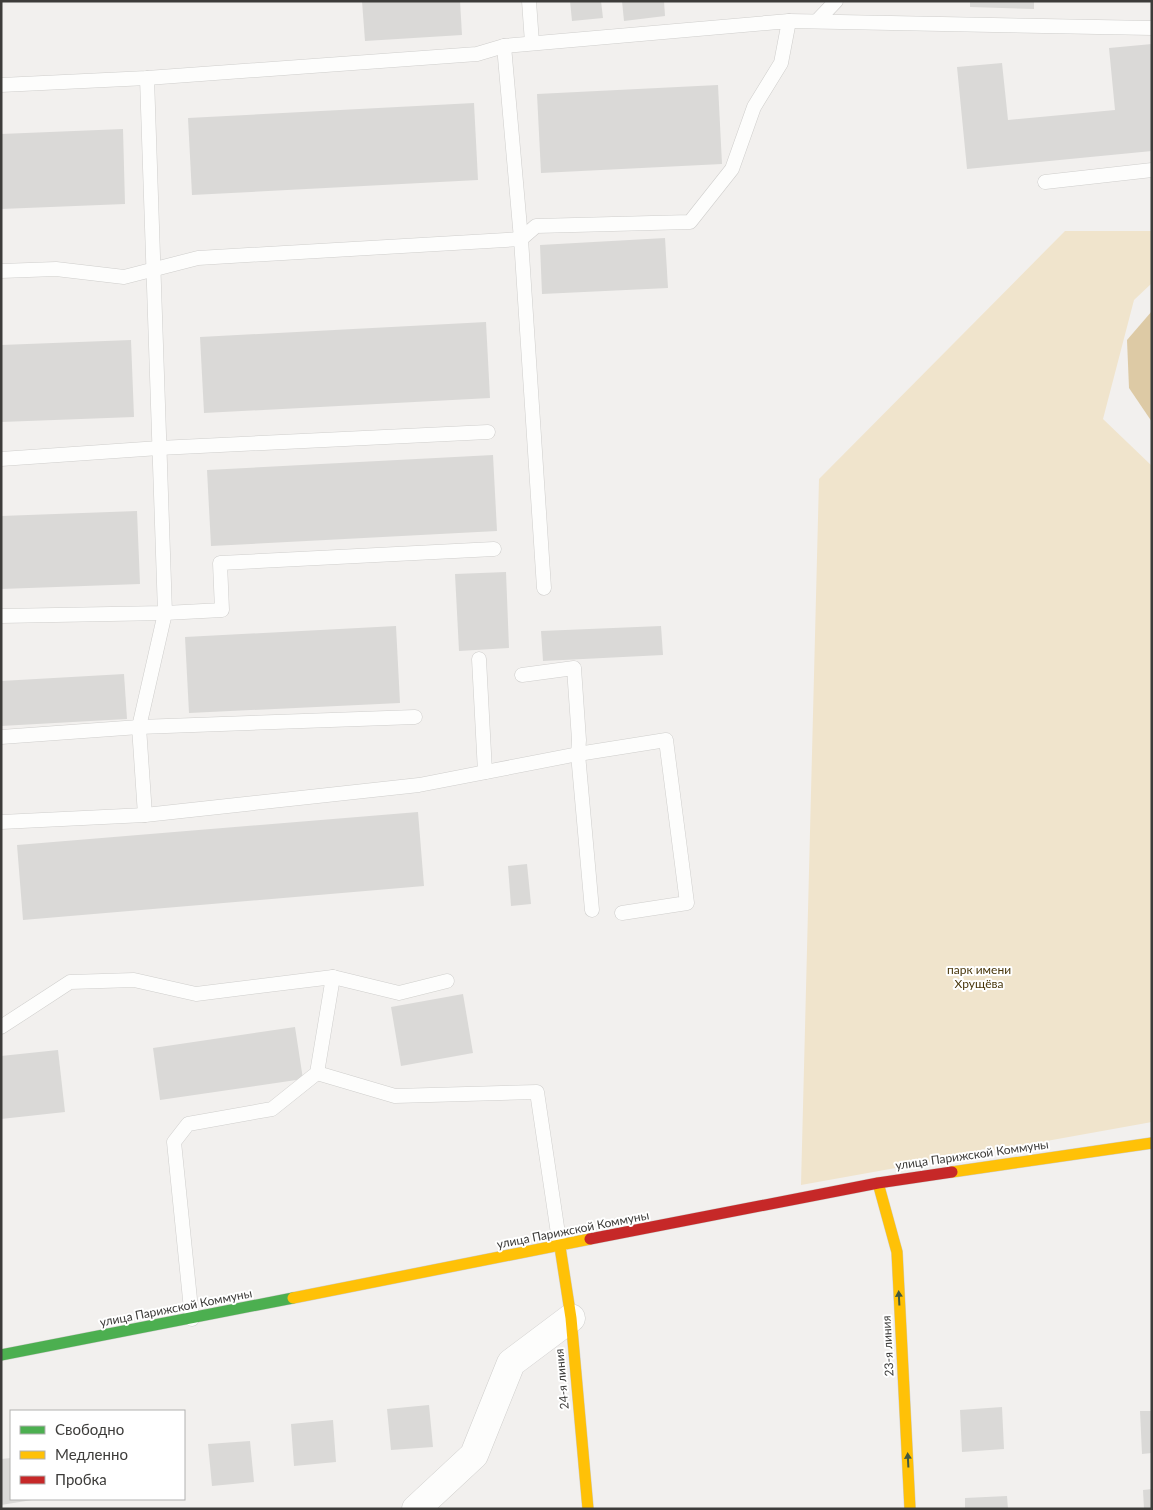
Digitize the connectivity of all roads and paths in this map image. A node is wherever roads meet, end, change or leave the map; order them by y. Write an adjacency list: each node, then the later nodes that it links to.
1 (529, 1): 6 (lane)
2 (836, 1): 4 (lane)
3 (789, 20): 4 (lane); 6 (lane); 12 (lane)
4 (817, 21): 5 (lane)
5 (1152, 28)
6 (532, 43): 7 (lane)
7 (504, 46): 8 (lane); 12 (lane)
8 (147, 78): 9 (lane); 13 (lane)
9 (1, 85)
10 (1152, 170): 11 (lane)
11 (1045, 182)
12 (521, 239): 13 (lane); 19 (lane)
13 (153, 270): 14 (lane); 16 (lane)
14 (1, 271)
15 (488, 432): 16 (lane)
16 (159, 448): 17 (lane); 20 (lane)
17 (1, 459)
18 (494, 549): 20 (lane)
19 (544, 588)
20 (165, 613): 21 (lane); 25 (lane)
21 (1, 616)
22 (479, 659): 28 (lane)
23 (522, 675): 27 (lane)
24 (415, 717): 25 (lane)
25 (139, 727): 26 (lane); 29 (lane)
26 (1, 738)
27 (578, 754): 28 (lane); 31 (lane); 32 (lane)
28 (485, 772): 29 (lane)
29 (145, 815): 30 (lane)
30 (1, 822)
31 (592, 910)
32 (622, 913)
33 (333, 977): 34 (lane); 35 (lane); 36 (lane)
34 (447, 981)
35 (1, 1026)
36 (317, 1073): 39 (lane); 41 (lane)
37 (1152, 1142): 38 (main road, улица Парижской Коммуны)
38 (878, 1183): 39 (main road, улица Парижской Коммуны); 45 (main road, 23-я линия, one-way to 38)
39 (560, 1247): 40 (main road, 24-я линия); 41 (main road, улица Парижской Коммуны)
40 (571, 1318): 43 (street); 44 (main road, 24-я линия)
41 (192, 1319): 42 (main road, улица Парижской Коммуны)
42 (1, 1355)
43 (416, 1509)
44 (588, 1509)
45 (910, 1509)

